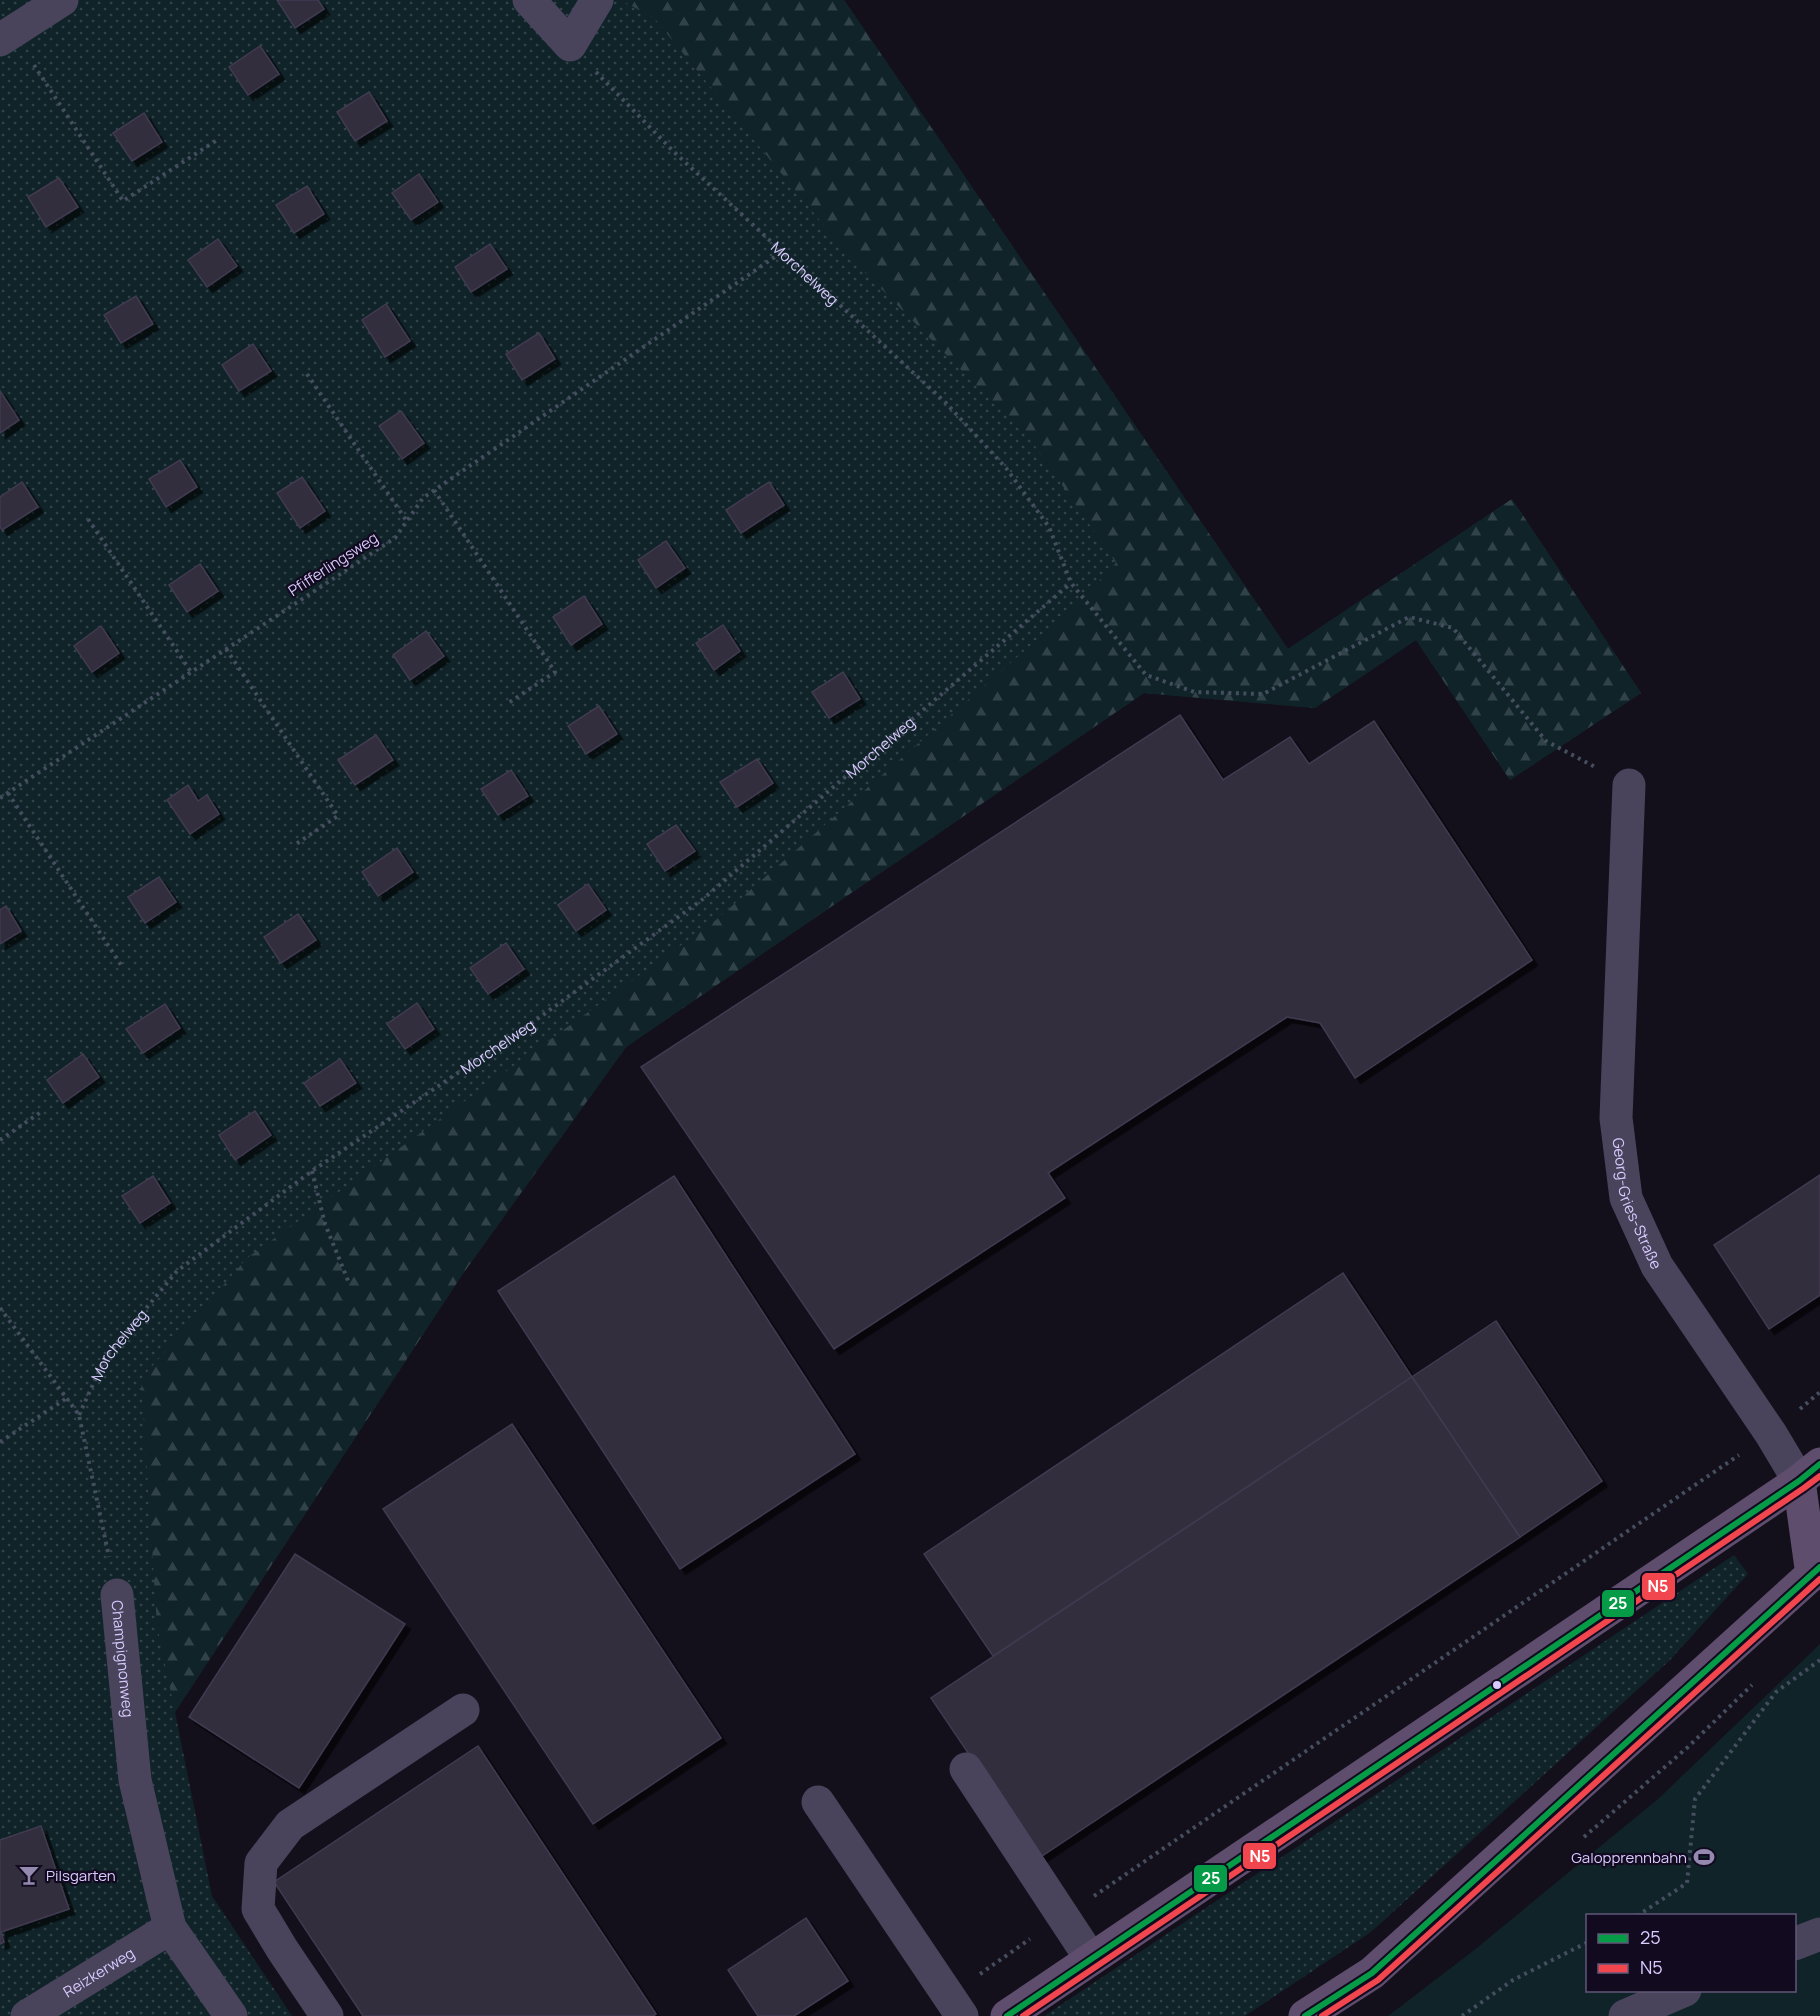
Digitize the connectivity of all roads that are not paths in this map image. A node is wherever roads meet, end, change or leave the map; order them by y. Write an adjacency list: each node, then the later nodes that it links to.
1 (62, 0): 4 (street)
2 (529, 0): 3 (street)
3 (597, 0)
4 (6, 36)
5 (1629, 785): 6 (street, Georg-Gries-Straße)
6 (1810, 1472): 7 (main road, Georg-Gries-Straße); 15 (main road)
7 (1816, 1571): 22 (main road)
8 (117, 1595): 12 (street, Champignonweg)
9 (463, 1710): 20 (street)
10 (966, 1770): 15 (street)
11 (818, 1802): 17 (street)
12 (170, 1928): 18 (street, Reizkerweg); 19 (street, Champignonweg)
13 (1820, 1934): 14 (street)
14 (1796, 1943)
15 (1091, 1959): 21 (main road)
16 (1680, 1992): 23 (street)
17 (955, 2006)
18 (27, 2016)
19 (231, 2016)
20 (327, 2016)
21 (1007, 2016)
22 (1305, 2016)
23 (1625, 2016)

